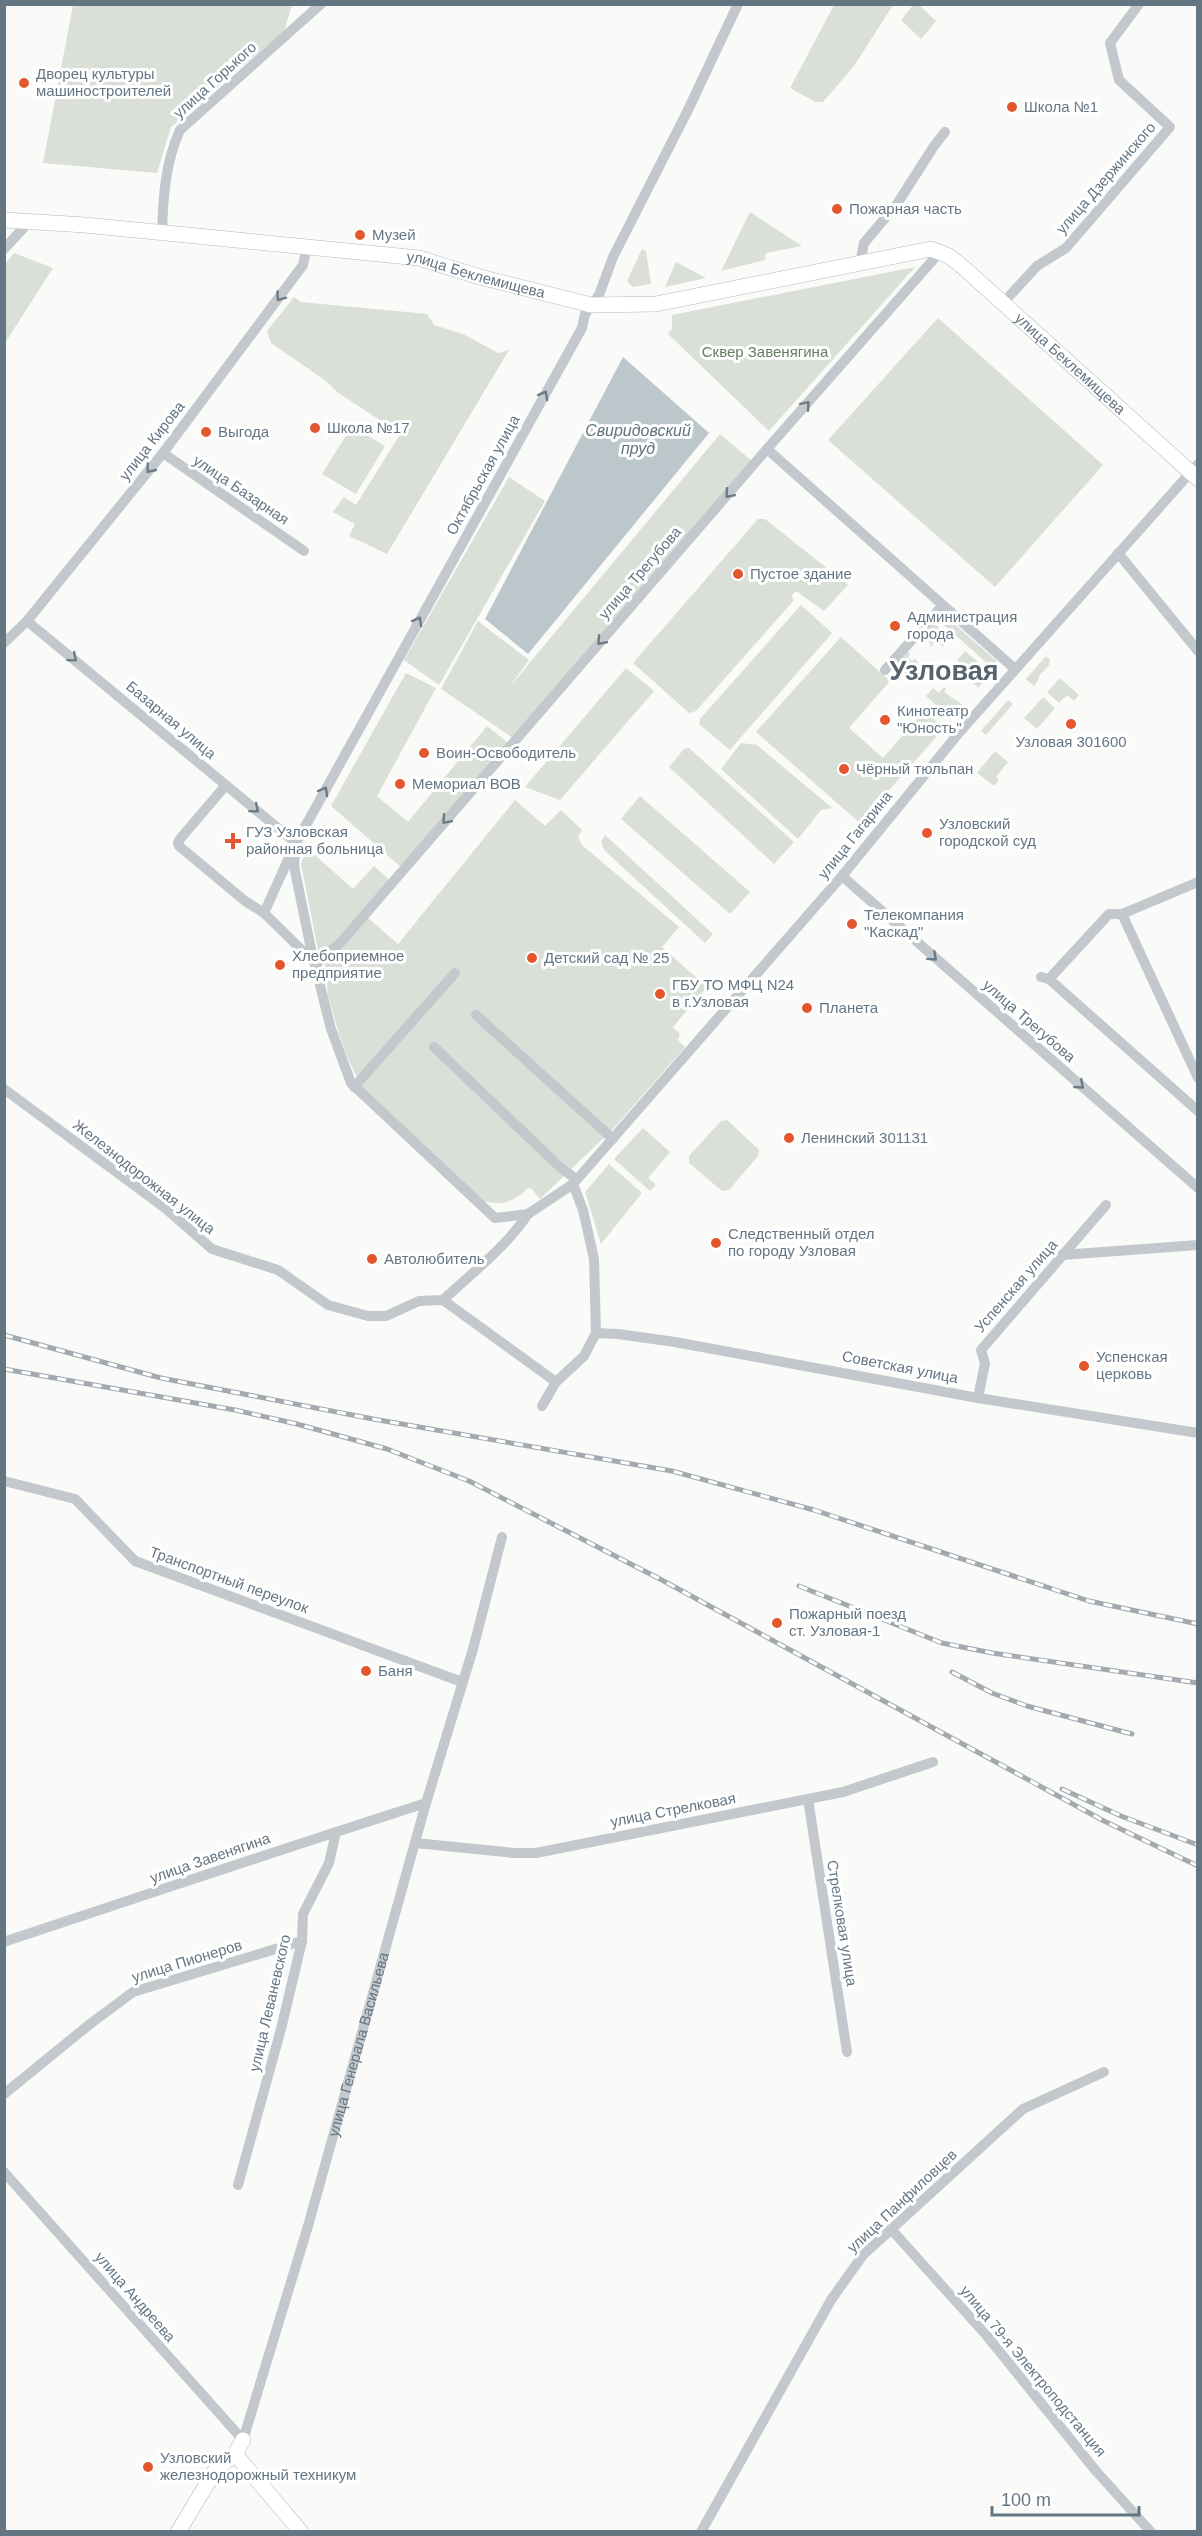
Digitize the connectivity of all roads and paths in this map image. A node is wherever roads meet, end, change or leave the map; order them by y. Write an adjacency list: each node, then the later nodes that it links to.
1 (321, 4): 7 (street, улица Горького)
2 (738, 4): 13 (street, Октябрьская улица)
3 (1139, 4): 12 (street, улица Дзержинского)
4 (945, 132): 11 (street)
5 (4, 220): 6 (main road, улица Беклемищева)
6 (29, 222): 7 (main road, улица Беклемищева); 9 (street)
7 (162, 234): 8 (main road, улица Беклемищева)
8 (307, 246): 13 (main road, улица Беклемищева); 15 (street, улица Кирова, one-way to 15)
9 (4, 249)
10 (940, 252): 11 (main road, улица Беклемищева); 12 (main road, улица Беклемищева); 14 (street, one-way to 10)
11 (861, 264): 13 (main road, улица Беклемищева)
12 (1003, 303): 16 (main road, улица Беклемищева)
13 (591, 305): 26 (street, Октябрьская улица, one-way to 13)
14 (767, 449): 19 (street); 31 (street, улица Трегубова, one-way to 31)
15 (163, 453): 17 (street, улица Базарная); 20 (street, улица Кирова, one-way to 20)
16 (1195, 472): 18 (street, улица Гагарина)
17 (304, 551)
18 (1118, 553): 22 (street); 23 (street, улица Гагарина)
19 (943, 605): 23 (street); 24 (street)
20 (27, 621): 21 (street, улица Кирова); 25 (street, Базарная улица, one-way to 25)
21 (4, 644)
22 (1197, 651)
23 (1015, 669): 27 (street, улица Гагарина)
24 (885, 670)
25 (226, 785): 26 (street, Базарная улица, one-way to 26); 29 (street)
26 (296, 843): 29 (street); 31 (street, Октябрьская улица)
27 (842, 876): 39 (street, улица Гагарина); 41 (street, улица Трегубова, one-way to 41)
28 (1197, 882): 30 (street)
29 (264, 913): 31 (street)
30 (1122, 914): 35 (street); 38 (street)
31 (316, 964): 36 (street, Октябрьская улица)
32 (455, 973): 36 (street)
33 (476, 1015): 39 (street)
34 (434, 1047): 40 (street)
35 (1197, 1077)
36 (354, 1087): 43 (street)
37 (4, 1089): 46 (street, Железнодорожная улица)
38 (1197, 1111)
39 (613, 1139): 40 (street, улица Гагарина)
40 (574, 1181): 43 (street, улица Гагарина); 47 (street)
41 (1197, 1188)
42 (1106, 1205): 45 (street, Успенская улица)
43 (528, 1214): 46 (street)
44 (1197, 1245): 45 (street)
45 (1062, 1255): 49 (street, Успенская улица)
46 (443, 1300): 48 (street)
47 (596, 1333): 48 (street); 49 (street, Советская улица)
48 (556, 1382): 50 (street)
49 (978, 1398): 51 (street, Советская улица)
50 (542, 1406)
51 (1197, 1434)
52 (4, 1481): 54 (street, Транспортный переулок)
53 (502, 1537): 54 (street, улица Генерала Васильева)
54 (462, 1682): 57 (street, улица Генерала Васильева)
55 (933, 1762): 56 (street, улица Стрелковая)
56 (808, 1799): 59 (street, улица Стрелковая); 62 (street, Стрелковая улица)
57 (426, 1803): 58 (street, улица Завенягина); 59 (street, улица Генерала Васильева)
58 (336, 1832): 60 (street, улица Леваневского); 61 (street, улица Завенягина)
59 (415, 1843): 68 (street, улица Генерала Васильева)
60 (302, 1941): 64 (street, улица Пионеров); 66 (street, улица Леваневского)
61 (4, 1942)
62 (847, 2052)
63 (1104, 2072): 67 (street, улица Панфиловцев)
64 (4, 2094)
65 (4, 2172): 68 (street, улица Андреева)
66 (238, 2185)
67 (891, 2229): 71 (street, улица Панфиловцев); 72 (street, улица 79-я Электроподстанция)
68 (239, 2447): 69 (main road); 70 (main road)
69 (178, 2532)
70 (301, 2532)
71 (701, 2532)
72 (1151, 2532)

